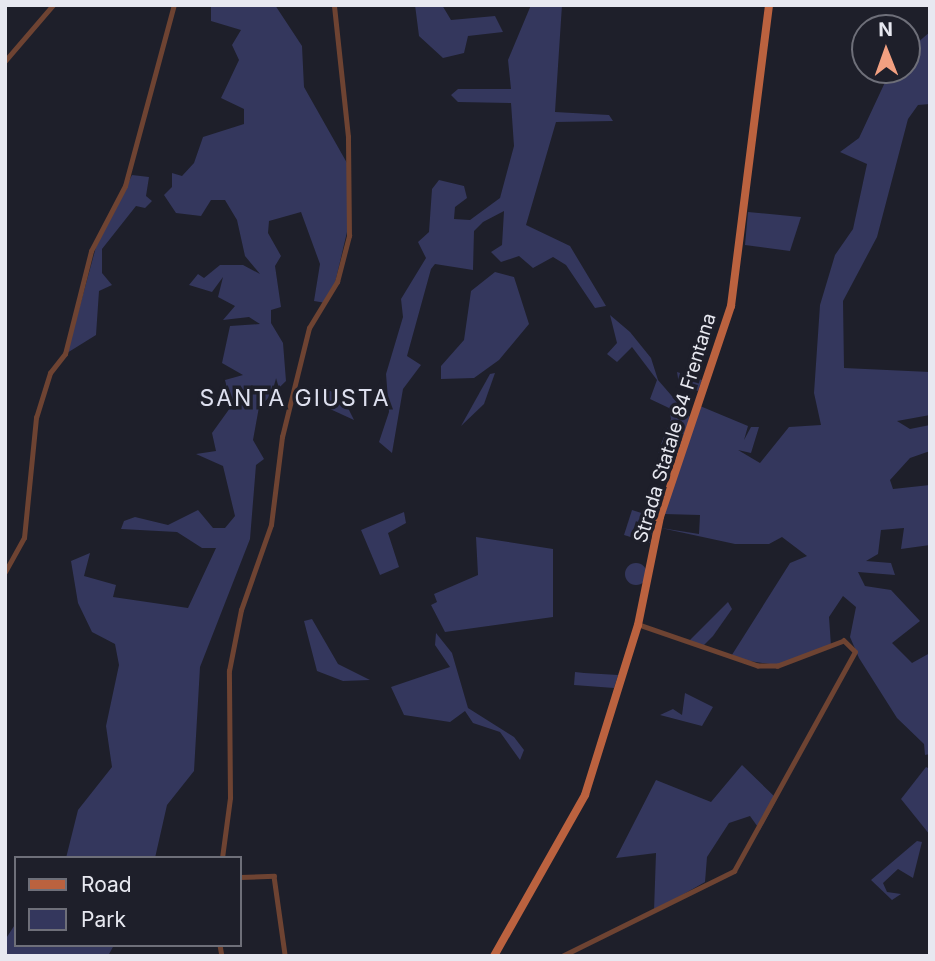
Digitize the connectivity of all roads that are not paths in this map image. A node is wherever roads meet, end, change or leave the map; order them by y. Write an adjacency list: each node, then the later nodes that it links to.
1 (53, 5): 5 (street)
2 (174, 5): 6 (street)
3 (334, 5): 8 (street)
4 (769, 5): 7 (main road, Strada Statale 84 Frentana)
5 (5, 61)
6 (5, 572)
7 (638, 625): 11 (main road, Strada Statale 84 Frentana); 12 (street)
8 (222, 856)
9 (242, 877): 10 (street)
10 (285, 954)
11 (494, 956)
12 (562, 956)

